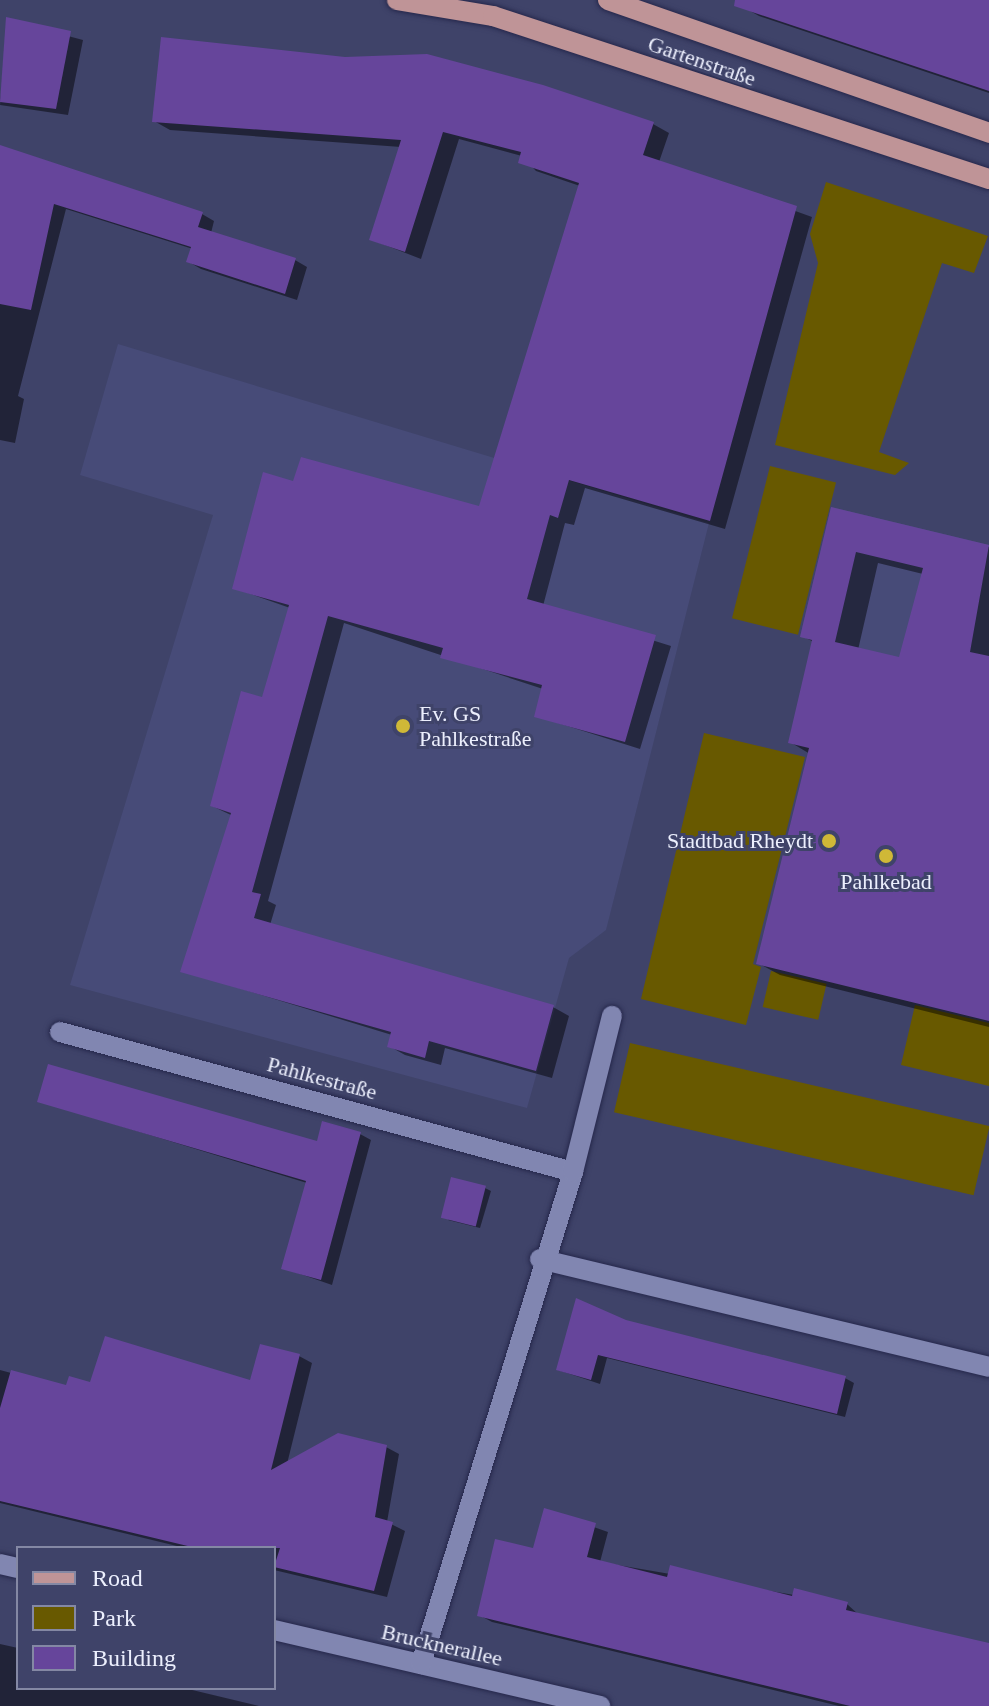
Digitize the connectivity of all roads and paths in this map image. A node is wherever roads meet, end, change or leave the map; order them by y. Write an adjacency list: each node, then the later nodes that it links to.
1 (397, 0): 4 (main road, Gartenstraße)
2 (608, 0): 3 (main road, Gartenstraße)
3 (989, 133)
4 (989, 179)
5 (612, 1016): 7 (street)
6 (60, 1032): 7 (street, Pahlkestraße)
7 (573, 1172): 8 (street)
8 (540, 1259): 9 (street); 11 (street)
9 (989, 1367)
10 (276, 1630): 11 (street, Brucknerallee)
11 (421, 1664): 12 (street, Brucknerallee)
12 (600, 1706)

